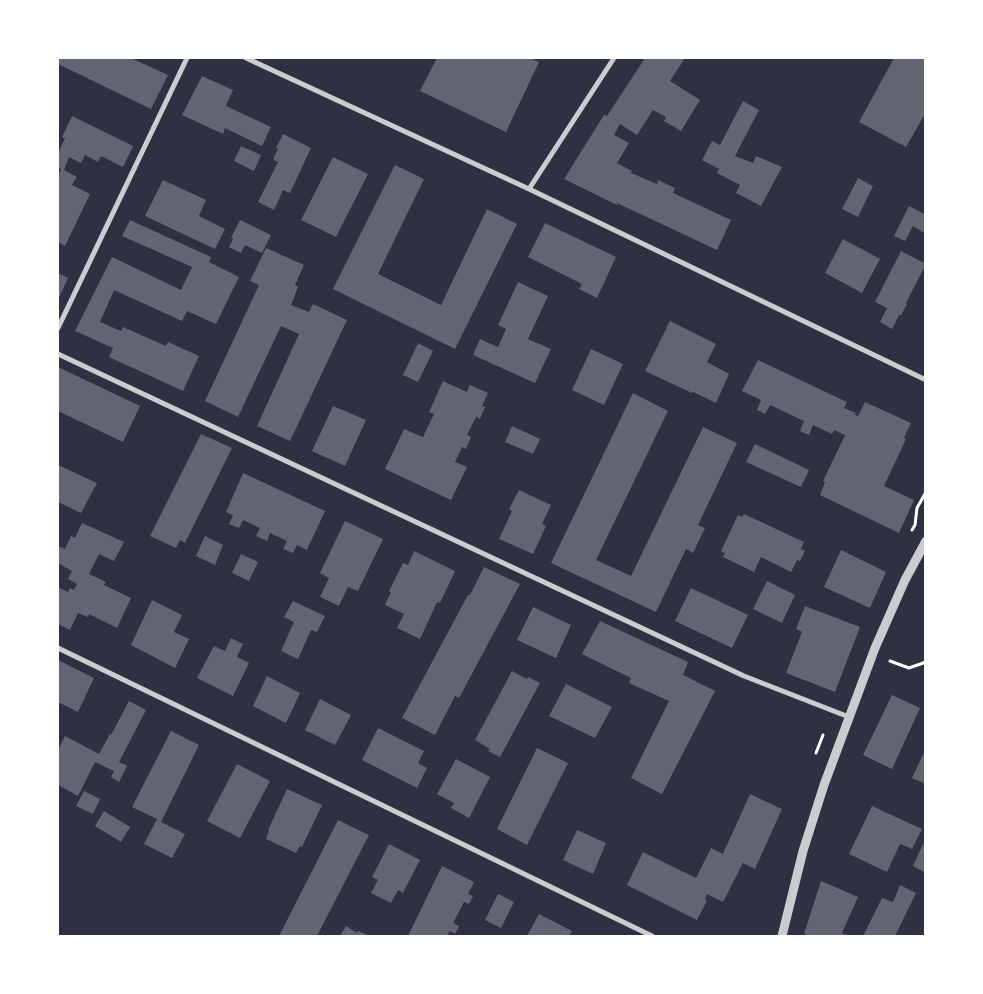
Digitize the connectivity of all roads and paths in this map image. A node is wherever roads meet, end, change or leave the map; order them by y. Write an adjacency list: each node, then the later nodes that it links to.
1 (187, 58): 5 (street)
2 (246, 58): 4 (street)
3 (614, 58): 4 (street)
4 (529, 189): 7 (street)
5 (58, 328)
6 (58, 354): 12 (street)
7 (926, 380)
8 (926, 541): 12 (street)
9 (58, 648): 13 (street)
10 (890, 661): 11 (path)
11 (926, 662)
12 (850, 717): 14 (street)
13 (652, 936)
14 (782, 936)

